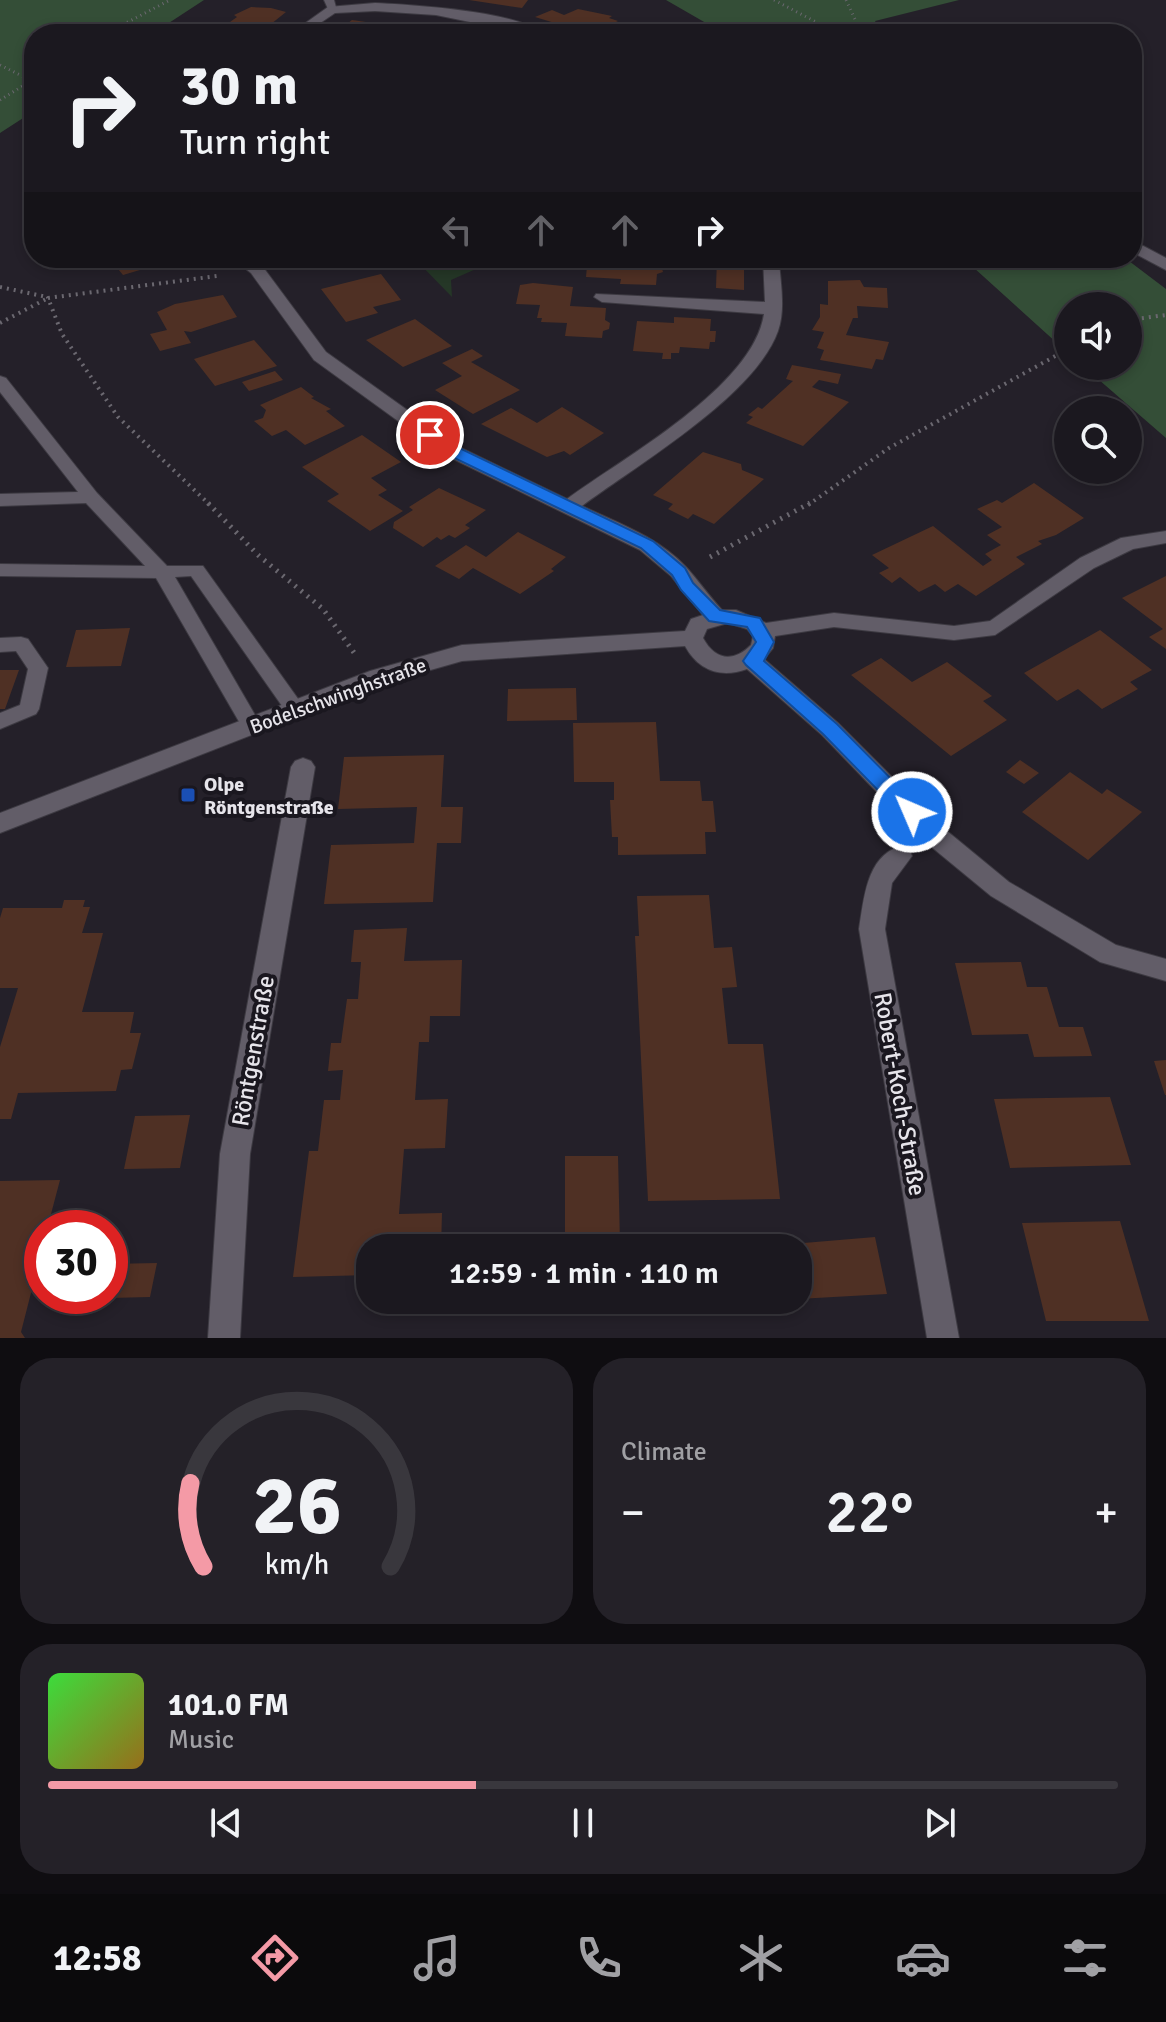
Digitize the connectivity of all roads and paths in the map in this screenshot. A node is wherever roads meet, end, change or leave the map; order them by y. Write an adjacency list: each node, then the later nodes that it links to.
1 (170, 0): 7 (path)
2 (454, 0): 6 (street)
3 (774, 0): 10 (path)
4 (846, 0): 11 (path)
5 (331, 5): 6 (street); 8 (street)
6 (443, 10): 9 (street)
7 (124, 24)
8 (308, 24)
9 (515, 24)
10 (820, 24)
11 (857, 24)
12 (0, 65): 13 (path)
13 (24, 76)
14 (24, 85): 15 (path)
15 (0, 100)
16 (1142, 251): 17 (street)
17 (1166, 265)
18 (254, 268): 21 (street)
19 (271, 268): 21 (path)
20 (772, 268): 25 (street)
21 (257, 270): 24 (path); 33 (street)
22 (0, 287): 24 (path)
23 (602, 297): 25 (street)
24 (48, 298): 28 (path); 43 (path)
25 (774, 307): 33 (street)
26 (1166, 315): 27 (path)
27 (1142, 318)
28 (0, 323)
29 (1054, 357): 37 (path)
30 (0, 381): 31 (lane)
31 (91, 497): 32 (lane); 36 (lane)
32 (0, 500)
33 (570, 506): 37 (street)
34 (1166, 537): 39 (street)
35 (0, 570): 36 (lane)
36 (162, 572): 44 (lane); 46 (lane)
37 (679, 572): 38 (street)
38 (716, 616): 39 (street); 40 (street)
39 (761, 631): 42 (street)
40 (692, 638): 42 (street); 43 (street, Bodelschwinghstraße)
41 (0, 645): 45 (lane)
42 (752, 661): 50 (street)
43 (378, 677): 44 (street, Bodelschwinghstraße)
44 (294, 708): 46 (street, Bodelschwinghstraße)
45 (0, 721)
46 (252, 727): 48 (street, Bodelschwinghstraße)
47 (303, 767): 51 (street, Röntgenstraße)
48 (0, 823)
49 (900, 856): 52 (street, Robert-Koch-Straße)
50 (1166, 970)
51 (224, 1338)
52 (943, 1338)

